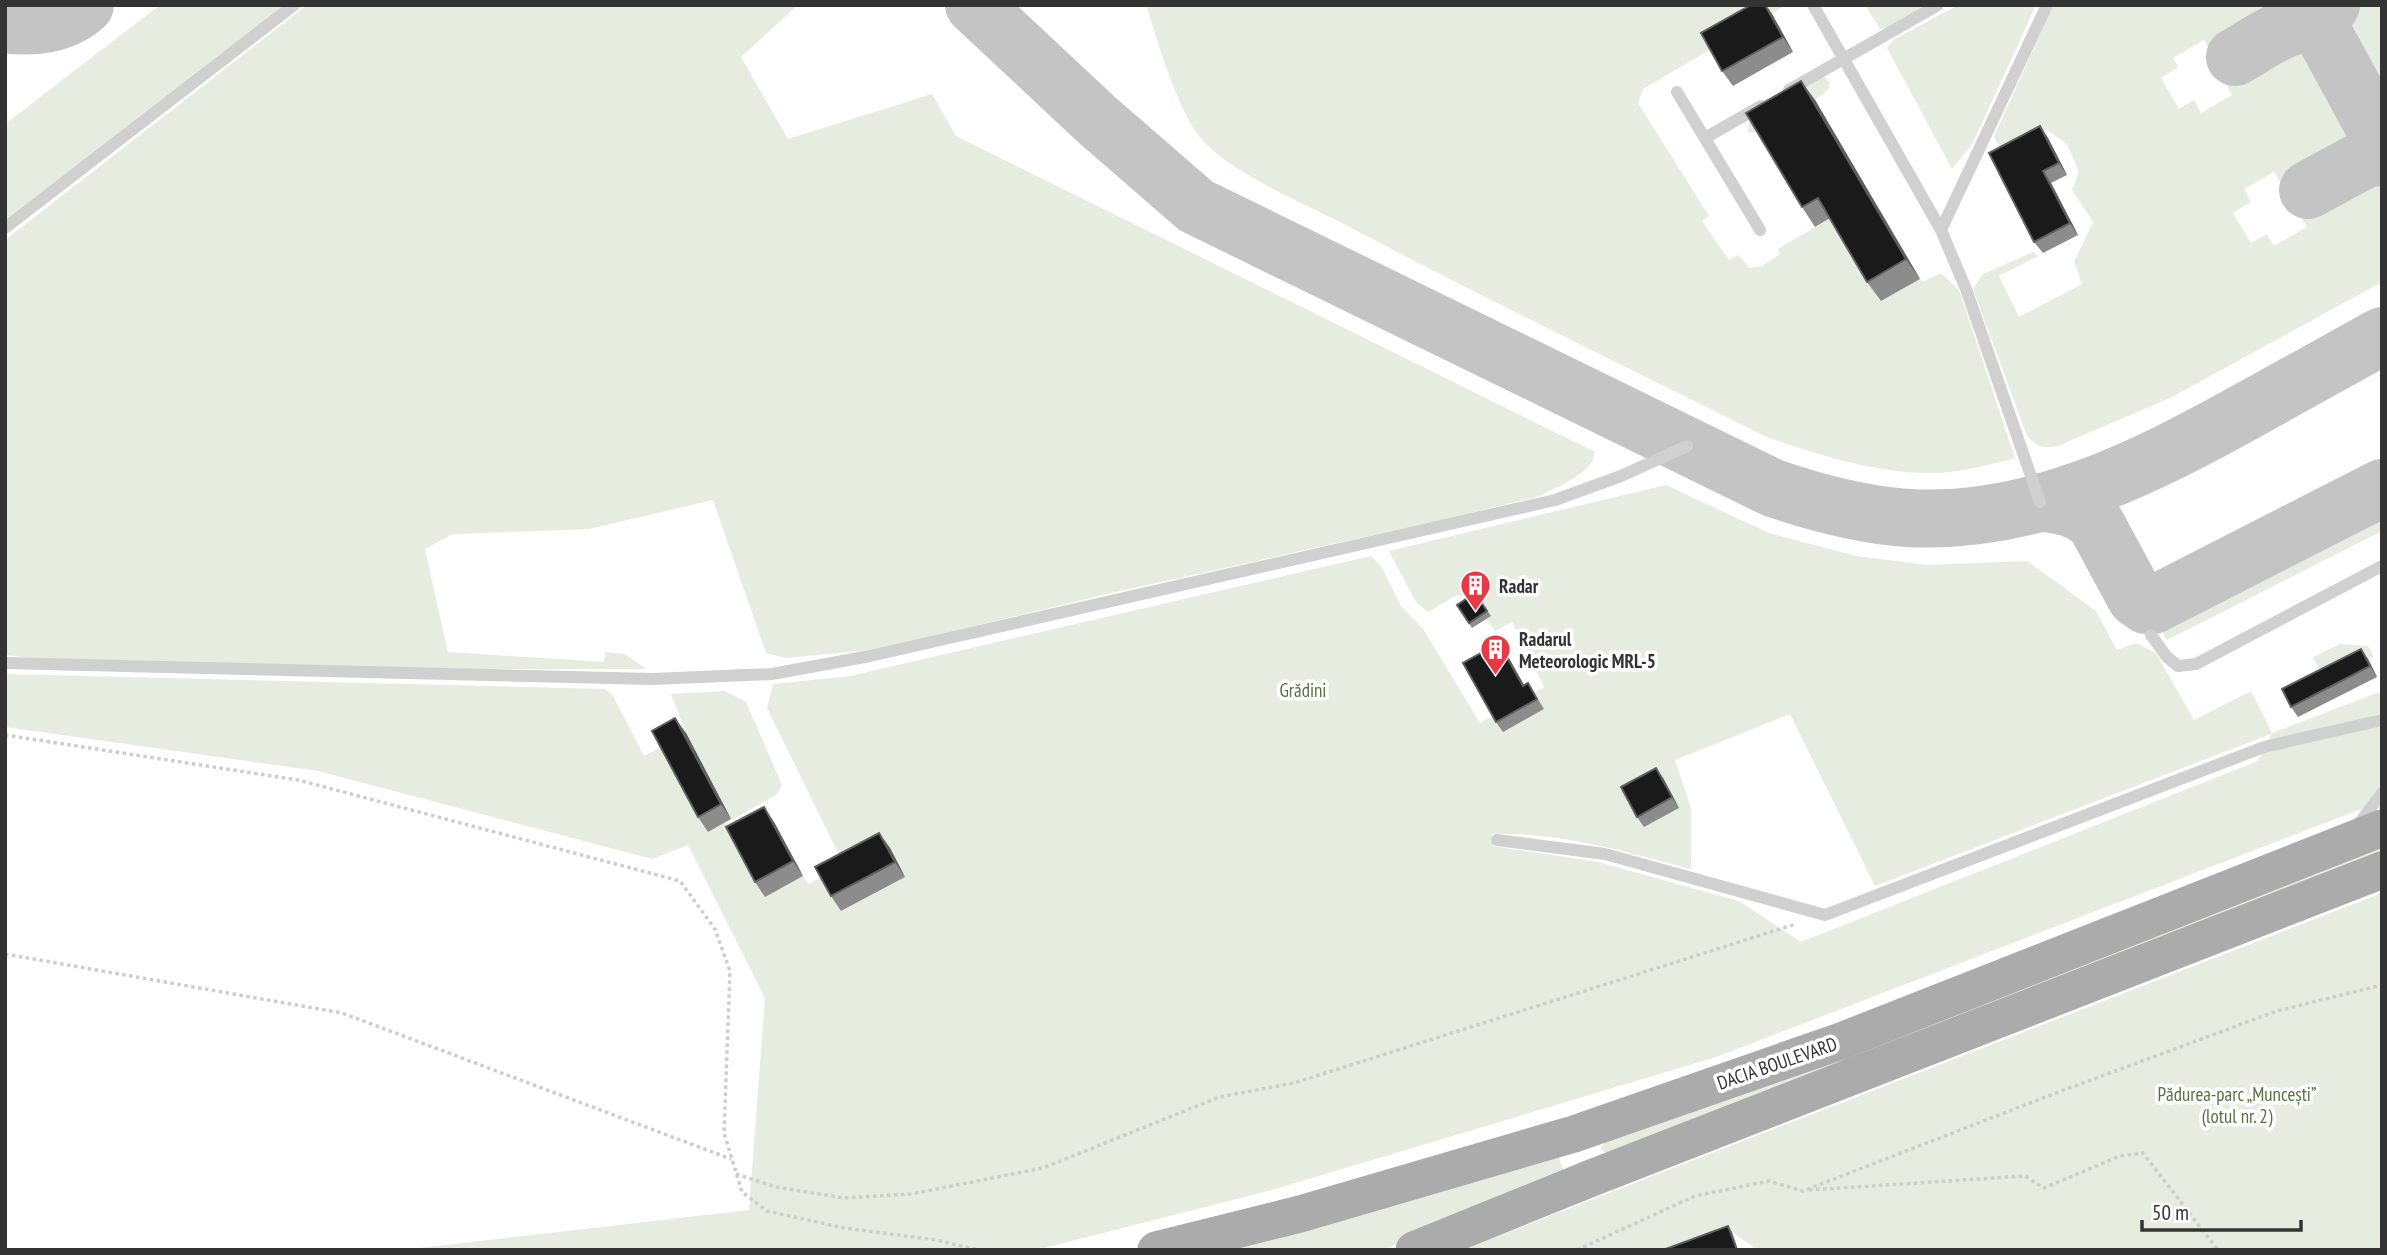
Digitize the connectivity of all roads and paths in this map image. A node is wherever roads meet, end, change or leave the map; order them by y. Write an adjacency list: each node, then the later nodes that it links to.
1 (294, 5): 8 (lane)
2 (1813, 5): 5 (lane)
3 (1938, 5): 5 (lane)
4 (2047, 5): 10 (lane)
5 (1845, 58): 7 (lane); 10 (lane)
6 (1677, 92): 7 (lane)
7 (1705, 138): 9 (lane)
8 (5, 228)
9 (1760, 230)
10 (1941, 230): 12 (lane)
11 (1687, 446): 15 (lane)
12 (2040, 502)
13 (2382, 566): 14 (lane)
14 (2151, 635)
15 (5, 663)
16 (2382, 720): 23 (lane)
17 (5, 735): 27 (path)
18 (2382, 793): 21 (lane)
19 (2382, 828): 21 (main road, DACIA BOULEVARD)
20 (1497, 840): 23 (lane)
21 (2339, 846): 26 (main road, DACIA BOULEVARD)
22 (2382, 870): 29 (main road, DACIA BOULEVARD)
23 (1825, 915): 28 (path)
24 (5, 954): 27 (path)
25 (2382, 985): 30 (path)
26 (1574, 1134): 29 (main road); 32 (main road, DACIA BOULEVARD)
27 (731, 1159): 28 (path)
28 (735, 1174): 31 (path)
29 (1589, 1179): 33 (main road, DACIA BOULEVARD)
30 (1803, 1191): 34 (path); 35 (path)
31 (978, 1250)
32 (1157, 1250)
33 (1414, 1250)
34 (1577, 1250)
35 (2218, 1250)

